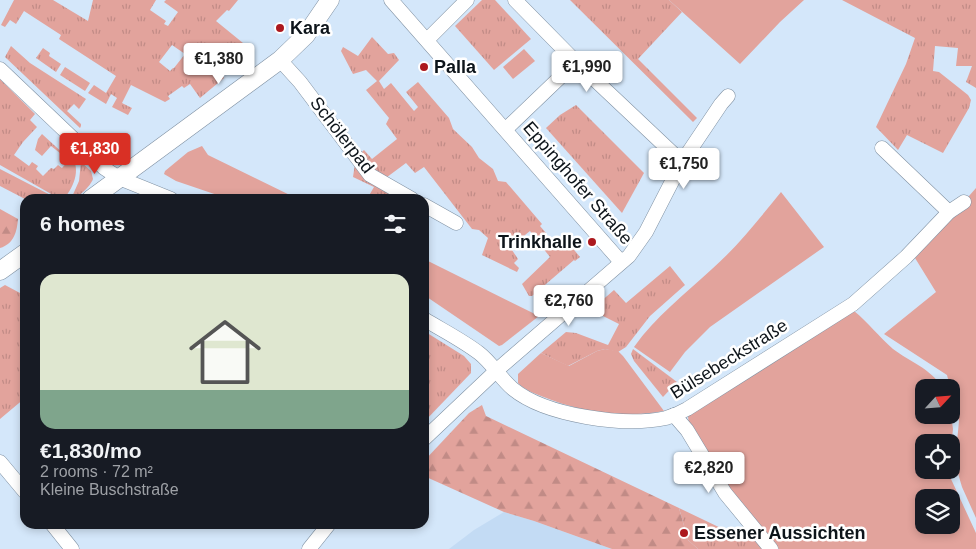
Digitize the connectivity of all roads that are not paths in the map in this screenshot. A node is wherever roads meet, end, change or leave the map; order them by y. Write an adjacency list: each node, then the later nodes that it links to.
1 (330, 0): 6 (street)
2 (391, 0): 5 (street, Eppinghofer Straße)
3 (466, 0): 5 (street)
4 (516, 0): 7 (street)
5 (427, 40): 10 (street, Eppinghofer Straße)
6 (280, 60): 13 (street); 16 (street, Schölerpad)
7 (576, 62): 10 (street, Eppinghofer Straße); 12 (street)
8 (0, 69): 13 (street)
9 (728, 96): 12 (street)
10 (506, 129): 22 (street, Eppinghofer Straße)
11 (882, 148): 19 (street)
12 (682, 162): 22 (street)
13 (119, 178): 14 (street); 15 (street)
14 (98, 194)
15 (159, 194)
16 (403, 194)
17 (964, 202): 19 (street, Bülsebeckstraße)
18 (429, 208): 20 (street)
19 (949, 212): 26 (street, Bülsebeckstraße)
20 (456, 222)
21 (20, 257): 23 (street)
22 (622, 262): 25 (street)
23 (0, 271)
24 (429, 322): 25 (street, Bülsebeckstraße)
25 (497, 370): 26 (street, Bülsebeckstraße); 27 (street)
26 (674, 416): 34 (street)
27 (429, 434)
28 (0, 462): 29 (street)
29 (20, 486)
30 (56, 529): 32 (street)
31 (324, 529): 33 (street)
32 (72, 549)
33 (309, 549)
34 (772, 549)

